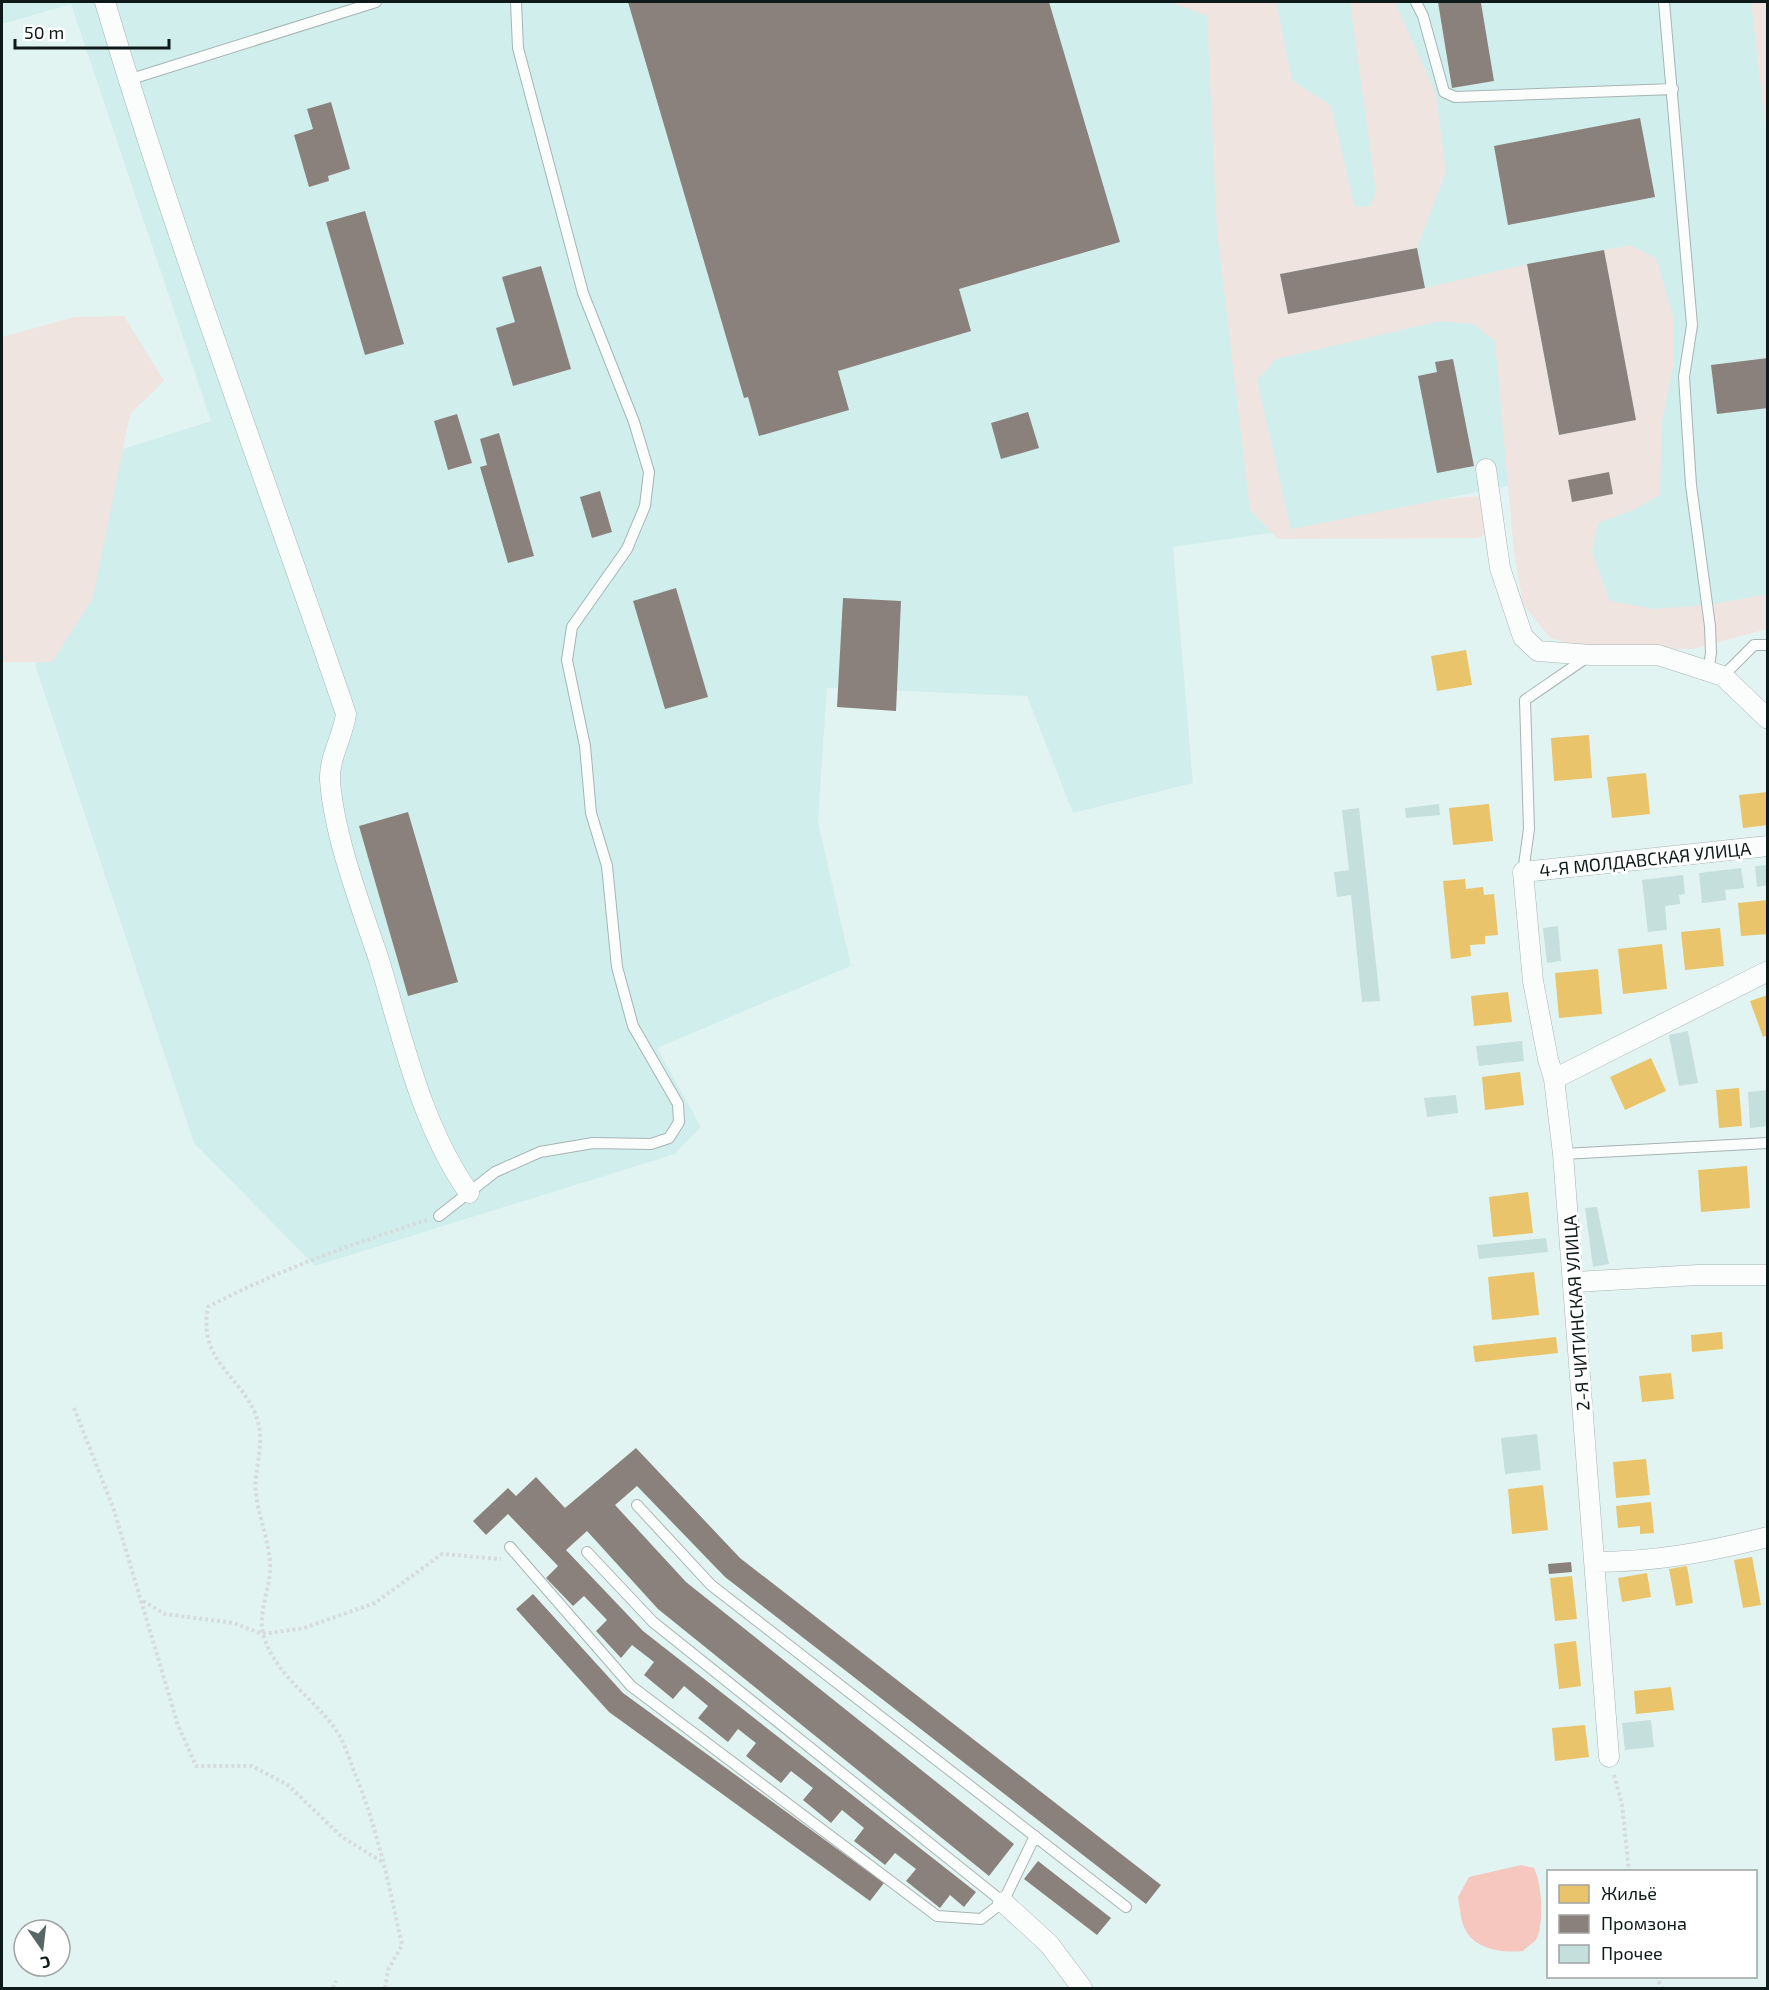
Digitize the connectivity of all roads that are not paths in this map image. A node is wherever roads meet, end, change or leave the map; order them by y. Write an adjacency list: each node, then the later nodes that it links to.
1 (105, 2): 6 (street)
2 (376, 2): 6 (lane)
3 (516, 2): 19 (lane)
4 (1416, 2): 7 (lane)
5 (1664, 2): 7 (lane)
6 (128, 80): 19 (street)
7 (1673, 89): 11 (lane)
8 (1486, 469): 10 (street)
9 (1767, 645): 11 (lane)
10 (1591, 655): 11 (street); 14 (lane)
11 (1715, 674): 12 (street)
12 (1767, 719)
13 (1767, 846): 14 (street, 4-Я МОЛДАВСКАЯ УЛИЦА)
14 (1523, 872): 16 (street, 2-Я ЧИТИНСКАЯ УЛИЦА)
15 (1767, 971): 16 (street)
16 (1554, 1079): 18 (street, 2-Я ЧИТИНСКАЯ УЛИЦА)
17 (1767, 1143): 18 (lane)
18 (1563, 1154): 22 (street, 2-Я ЧИТИНСКАЯ УЛИЦА)
19 (469, 1193): 20 (lane)
20 (439, 1216)
21 (1767, 1275): 22 (street)
22 (1575, 1282): 27 (street, 2-Я ЧИТИНСКАЯ УЛИЦА)
23 (637, 1505): 29 (lane)
24 (1767, 1537): 27 (street)
25 (510, 1547): 30 (lane)
26 (587, 1551): 30 (lane)
27 (1594, 1562): 28 (street, 2-Я ЧИТИНСКАЯ УЛИЦА)
28 (1609, 1757)
29 (1035, 1836): 30 (lane); 31 (lane)
30 (1004, 1902): 32 (street)
31 (1126, 1907)
32 (1082, 1989)

